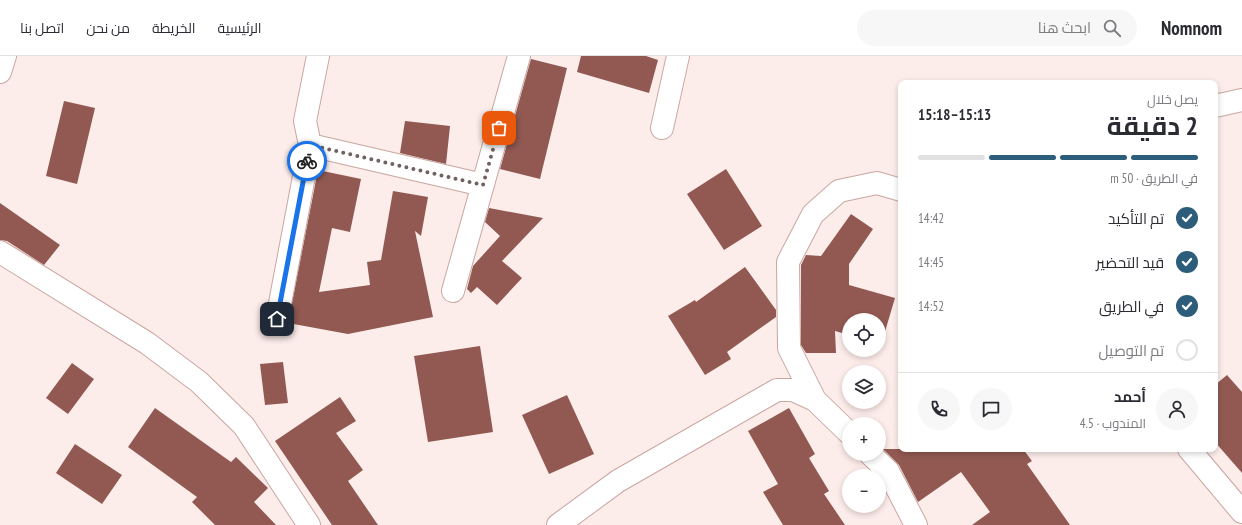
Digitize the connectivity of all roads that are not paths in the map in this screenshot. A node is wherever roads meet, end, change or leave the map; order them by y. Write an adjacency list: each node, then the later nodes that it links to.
1 (5, 56): 5 (street)
2 (318, 56): 9 (street)
3 (519, 56): 10 (street)
4 (678, 56): 8 (street)
5 (0, 72)
6 (1242, 100): 7 (street)
7 (1218, 105)
8 (662, 128)
9 (310, 145): 10 (street); 14 (street)
10 (483, 185): 13 (street)
11 (898, 189): 15 (street)
12 (0, 252): 20 (street)
13 (453, 291)
14 (277, 319)
15 (815, 400): 16 (street); 21 (street)
16 (842, 426)
17 (1191, 452): 19 (street)
18 (877, 461): 22 (street)
19 (1242, 512)
20 (309, 525)
21 (558, 525)
22 (916, 525)

